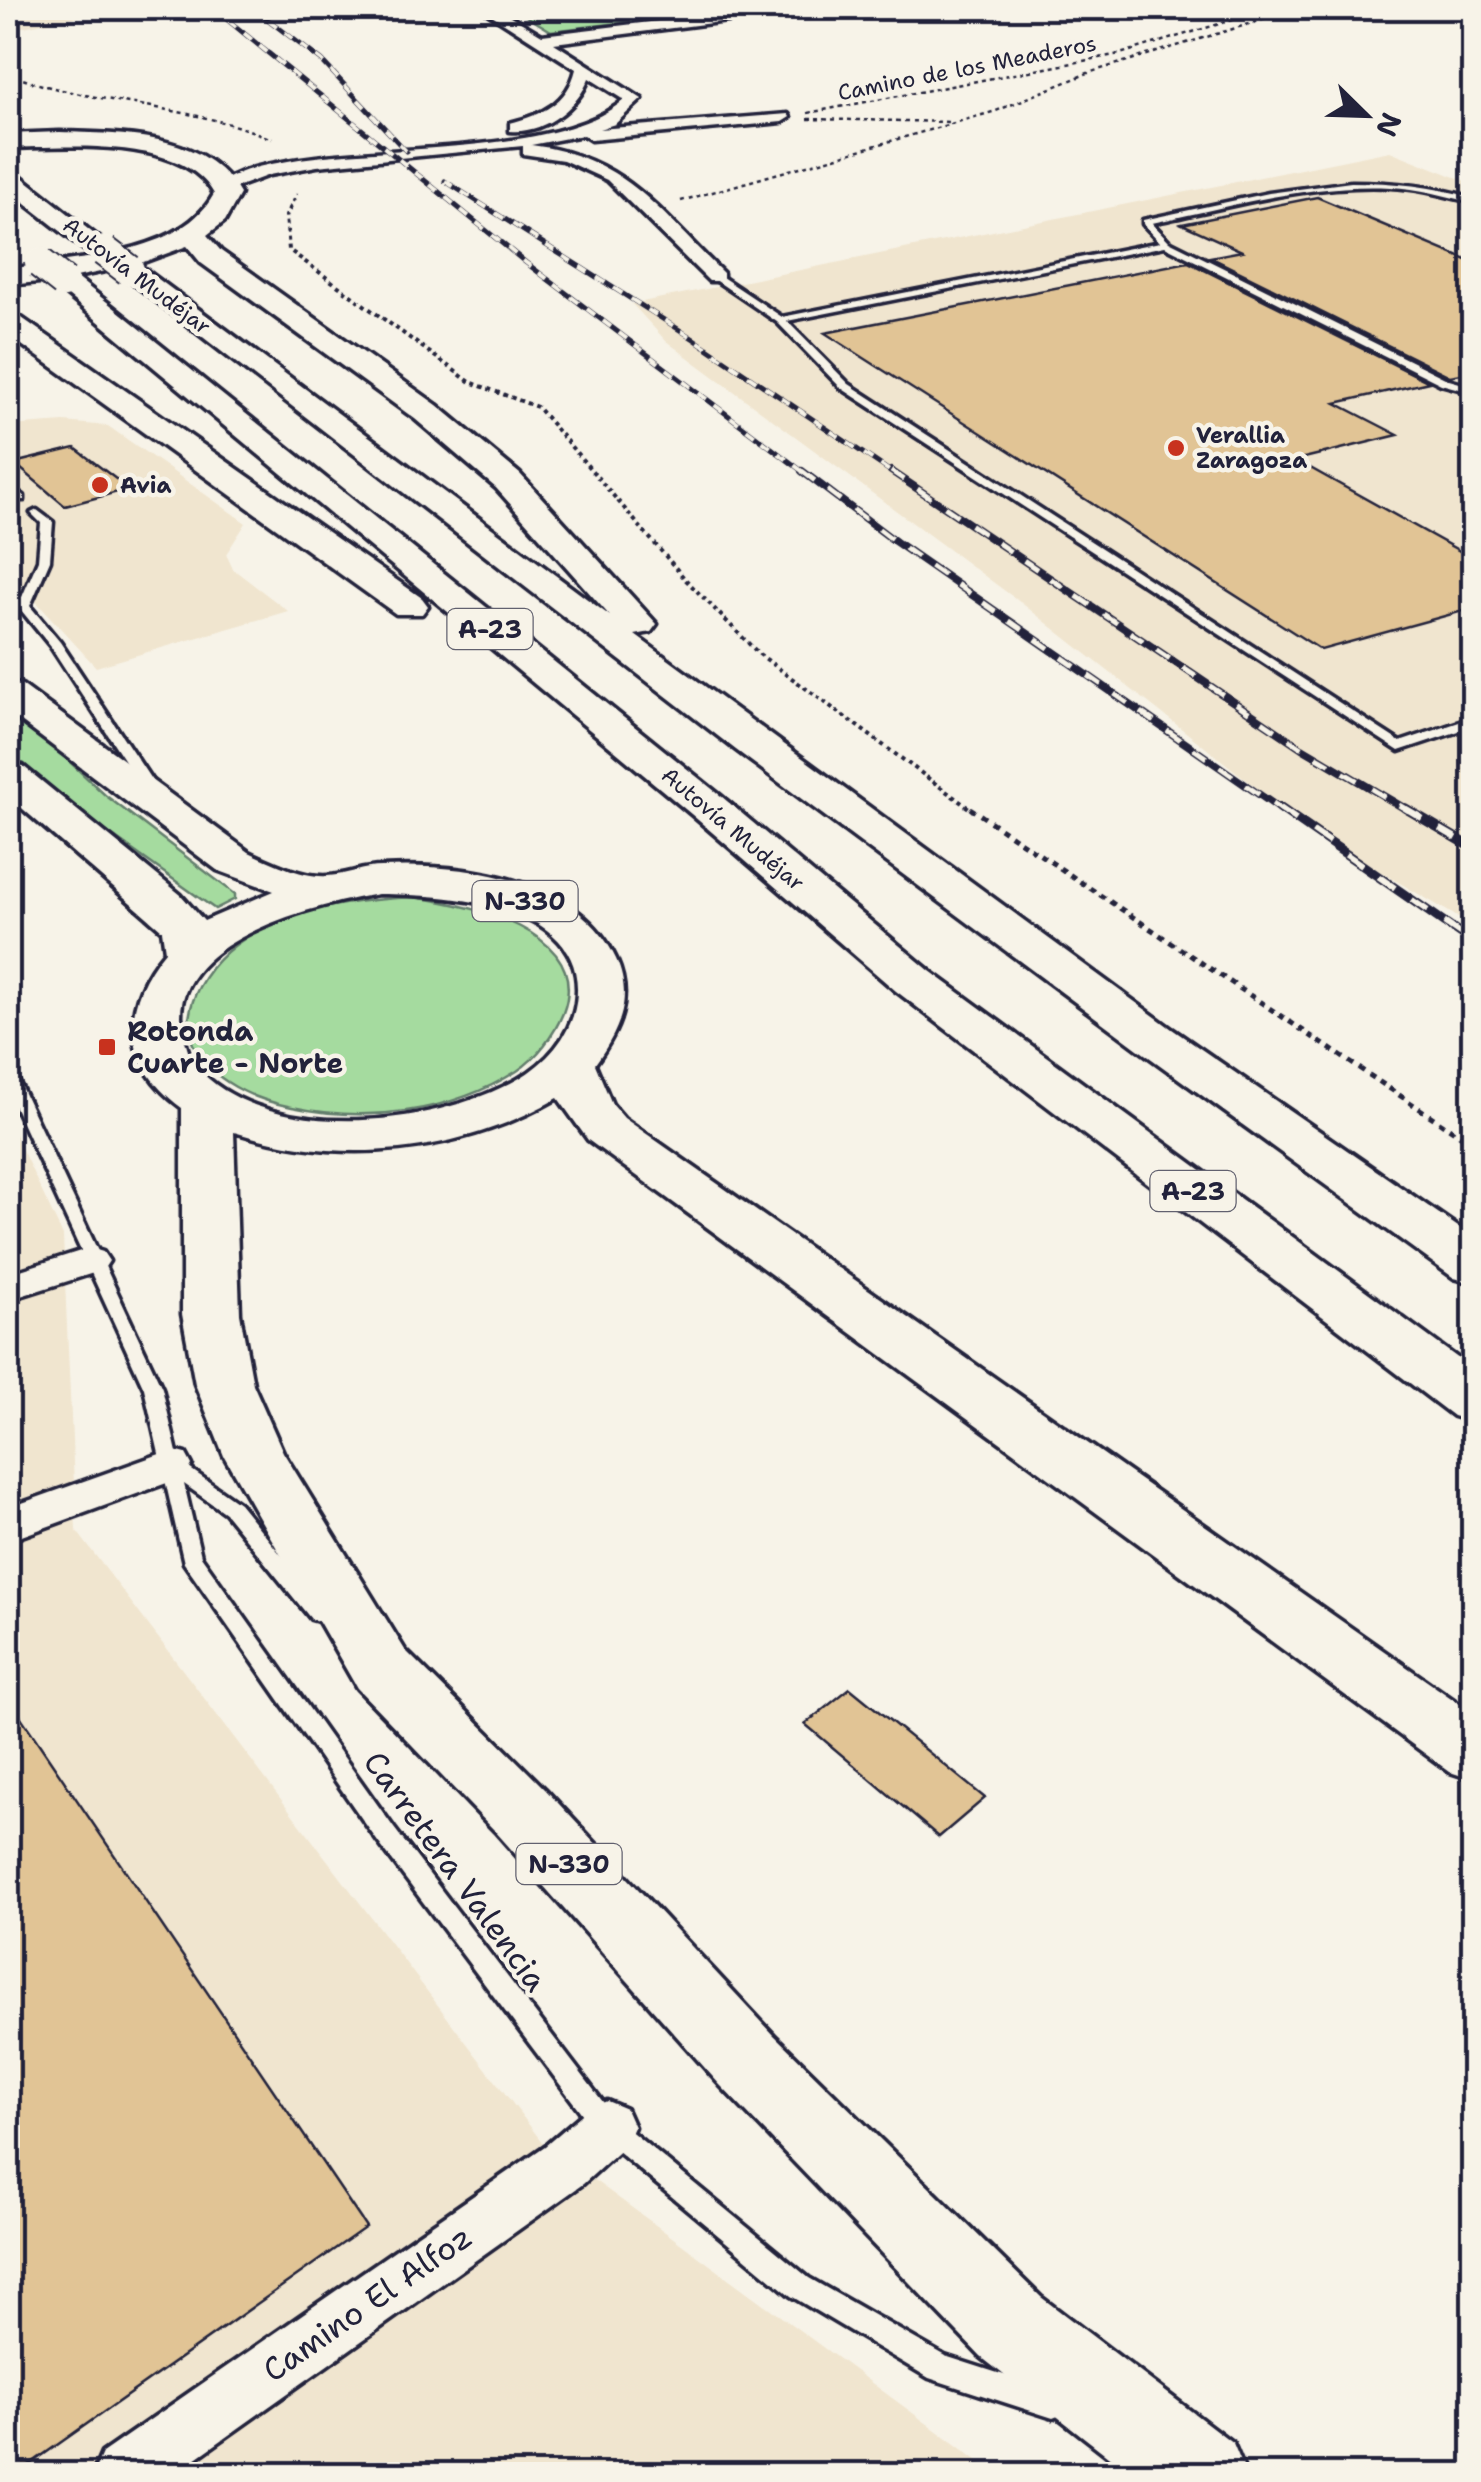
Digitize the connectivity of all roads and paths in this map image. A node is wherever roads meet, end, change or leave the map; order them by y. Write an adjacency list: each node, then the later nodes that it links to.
1 (488, 8): 5 (street)
2 (798, 8): 5 (street)
3 (1272, 8): 10 (path, Camino de los Meaderos)
4 (1474, 9): 11 (path)
5 (540, 40): 6 (street)
6 (584, 68): 8 (street); 14 (street)
7 (8, 74): 17 (path)
8 (628, 107): 9 (street); 12 (street); 14 (street)
9 (650, 109): 10 (street); 12 (street)
10 (782, 117): 11 (path); 12 (street)
11 (962, 121): 22 (path)
12 (673, 124): 14 (street); 16 (street)
13 (14, 129): 18 (highway)
14 (528, 133): 15 (street); 17 (street)
15 (479, 145): 17 (street); 22 (street)
16 (660, 148)
17 (300, 160): 18 (street); 20 (street); 47 (path)
18 (197, 161): 20 (highway)
19 (8, 178): 38 (highway, Autovía Mudéjar / A-23)
20 (226, 186): 23 (highway)
21 (1474, 201): 24 (lane)
22 (646, 211): 26 (street)
23 (190, 233): 27 (highway); 38 (highway)
24 (1166, 242): 28 (lane); 30 (lane)
25 (41, 264): 43 (highway, Autovía Mudéjar / A-23)
26 (716, 276): 28 (lane)
27 (8, 278)
28 (780, 320): 37 (lane)
29 (8, 322): 43 (highway)
30 (1474, 390)
31 (8, 488): 32 (lane)
32 (20, 498)
33 (37, 513): 35 (lane)
34 (8, 587): 35 (lane)
35 (25, 605): 40 (lane)
36 (8, 694): 40 (highway, N-330)
37 (1474, 722)
38 (751, 741): 49 (highway, Autovía Mudéjar / A-23)
39 (8, 774): 42 (highway)
40 (165, 811): 41 (highway, N-330)
41 (321, 888): 42 (highway, N-330); 44 (highway, N-330)
42 (189, 954): 46 (highway, N-330)
43 (913, 981): 51 (highway, Autovía Mudéjar / A-23)
44 (569, 1063): 46 (highway, N-330); 55 (highway)
45 (8, 1076): 48 (lane, Carretera Valencia)
46 (208, 1102): 54 (highway, N-330)
47 (1474, 1146)
48 (90, 1261): 50 (street); 52 (lane, Carretera Valencia)
49 (1474, 1265)
50 (8, 1287)
51 (1474, 1401)
52 (172, 1465): 53 (street); 54 (lane); 56 (lane, Carretera Valencia)
53 (8, 1525)
54 (380, 1669): 57 (highway, N-330)
55 (1474, 1752)
56 (607, 2127): 57 (lane, Carretera Valencia); 58 (street, Camino El Alfoz)
57 (1129, 2434)
58 (123, 2474)

